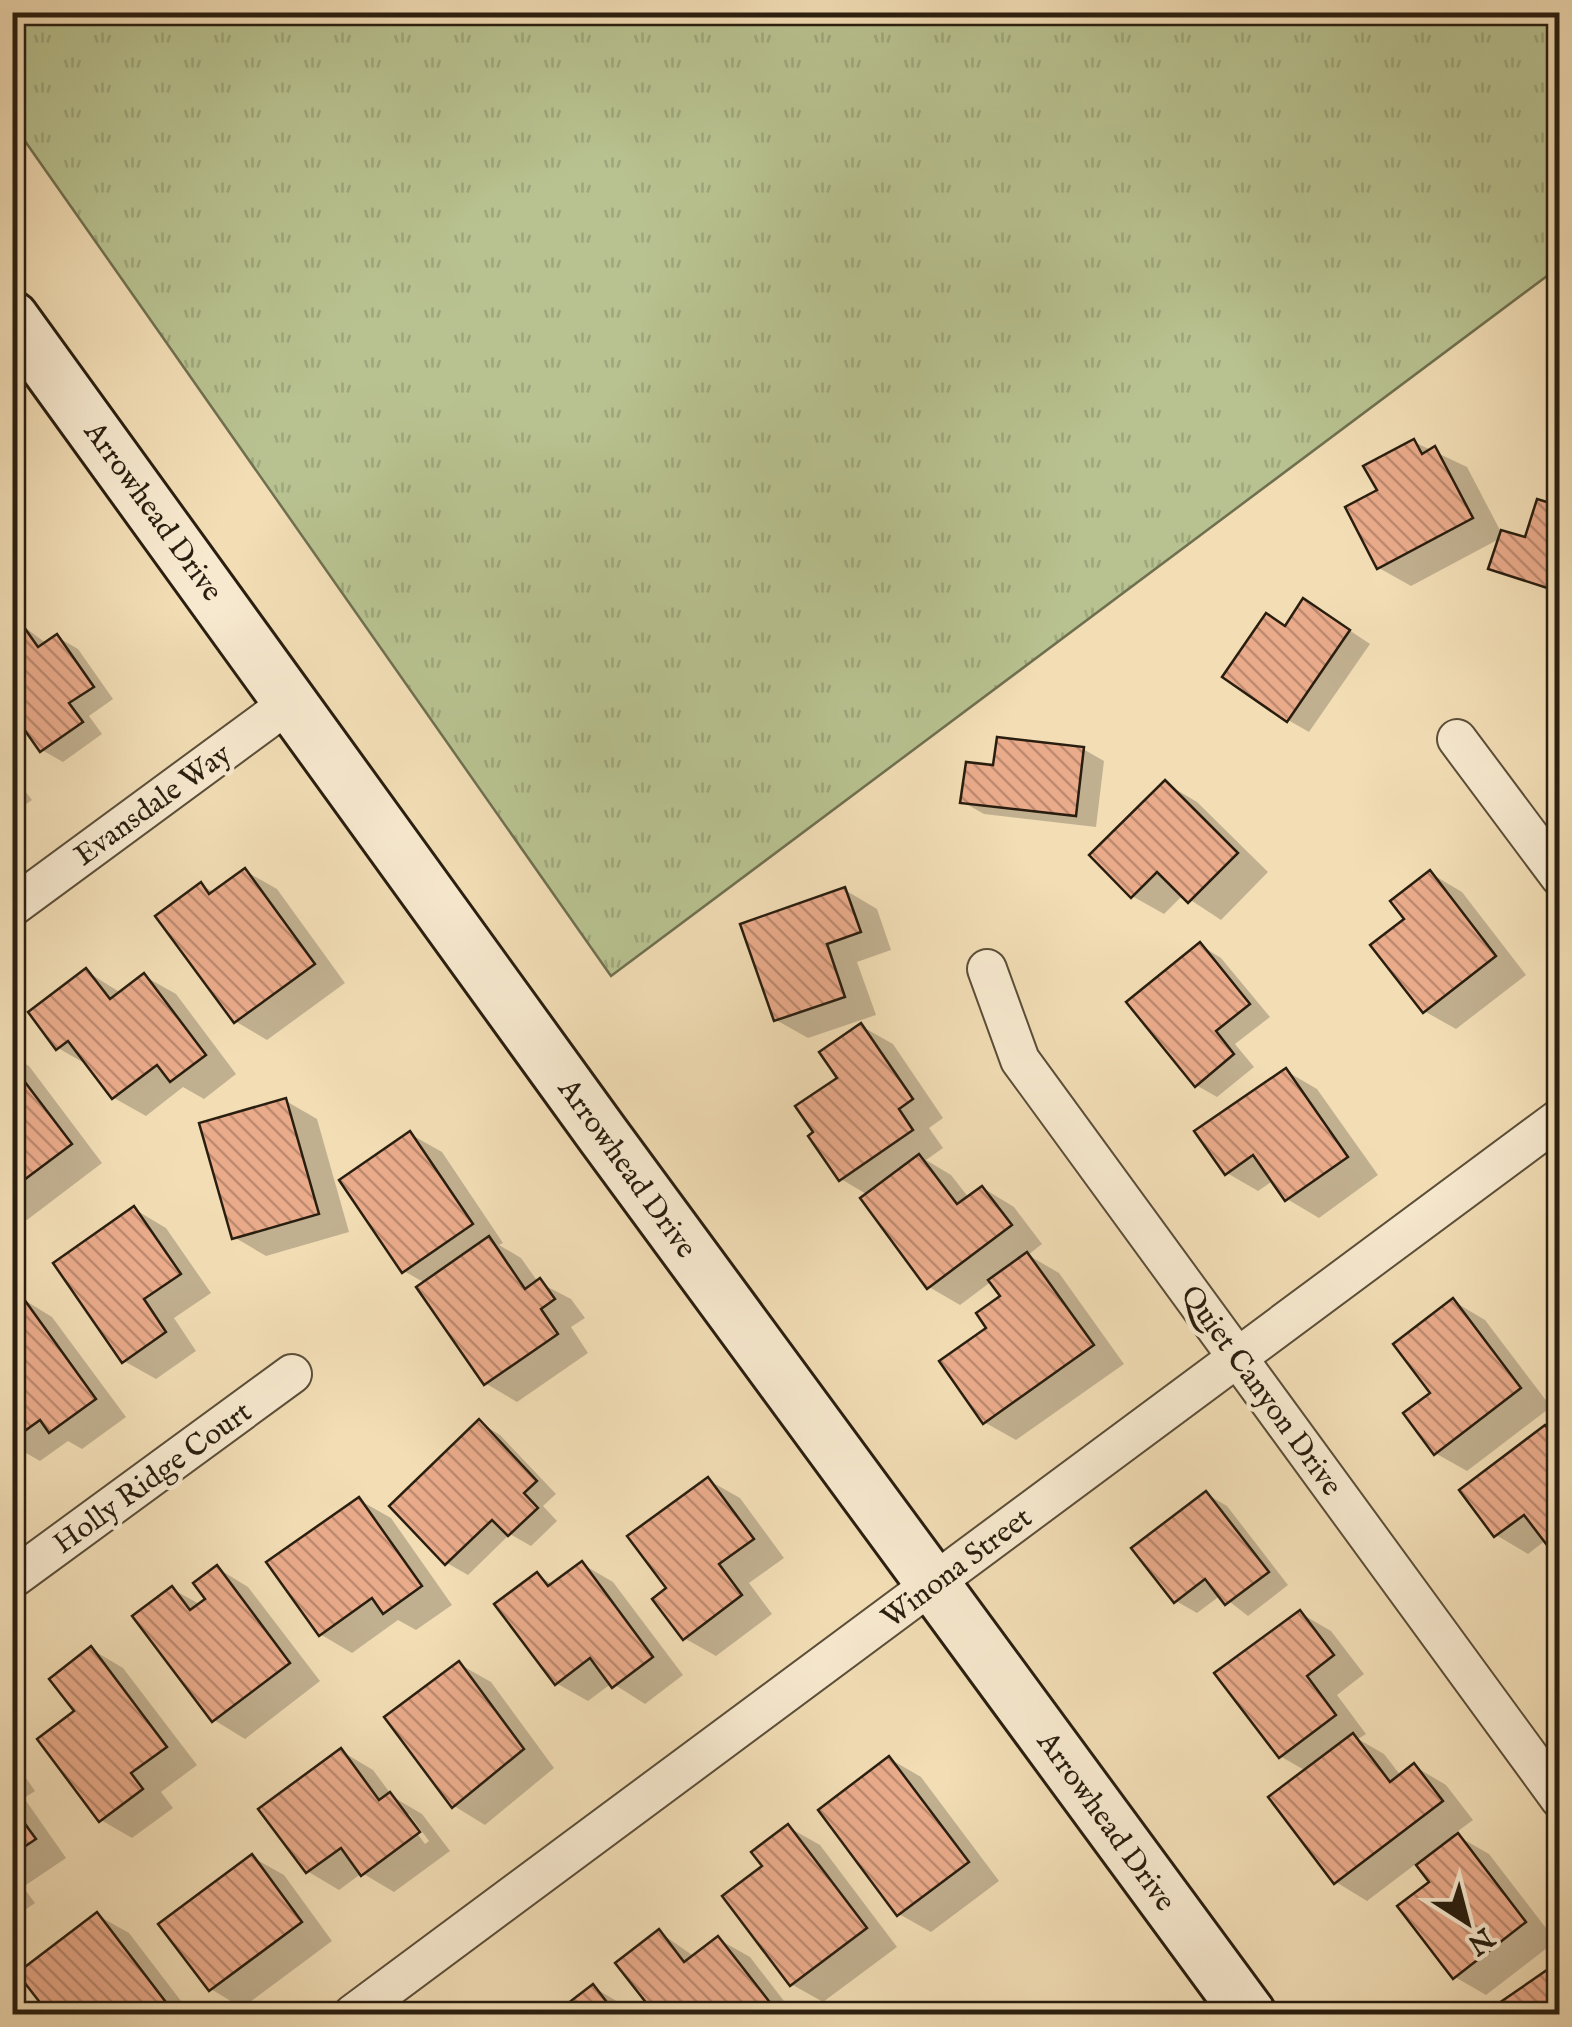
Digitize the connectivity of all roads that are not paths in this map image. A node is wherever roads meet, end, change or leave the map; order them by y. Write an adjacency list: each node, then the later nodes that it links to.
1 (12, 318): 2 (main road, Arrowhead Drive)
2 (292, 702): 5 (street, Evansdale Way); 11 (main road, Arrowhead Drive)
3 (1457, 739): 4 (street)
4 (1560, 877)
5 (12, 907)
6 (988, 969): 8 (street, Quiet Canyon Drive)
7 (1560, 1118): 8 (street, Winona Street)
8 (1238, 1356): 11 (street, Winona Street); 12 (street, Quiet Canyon Drive)
9 (292, 1374): 10 (street, Holly Ridge Court)
10 (12, 1579)
11 (932, 1585): 13 (street, Winona Street); 14 (main road, Arrowhead Drive)
12 (1560, 1799)
13 (353, 2014)
14 (1249, 2014)

